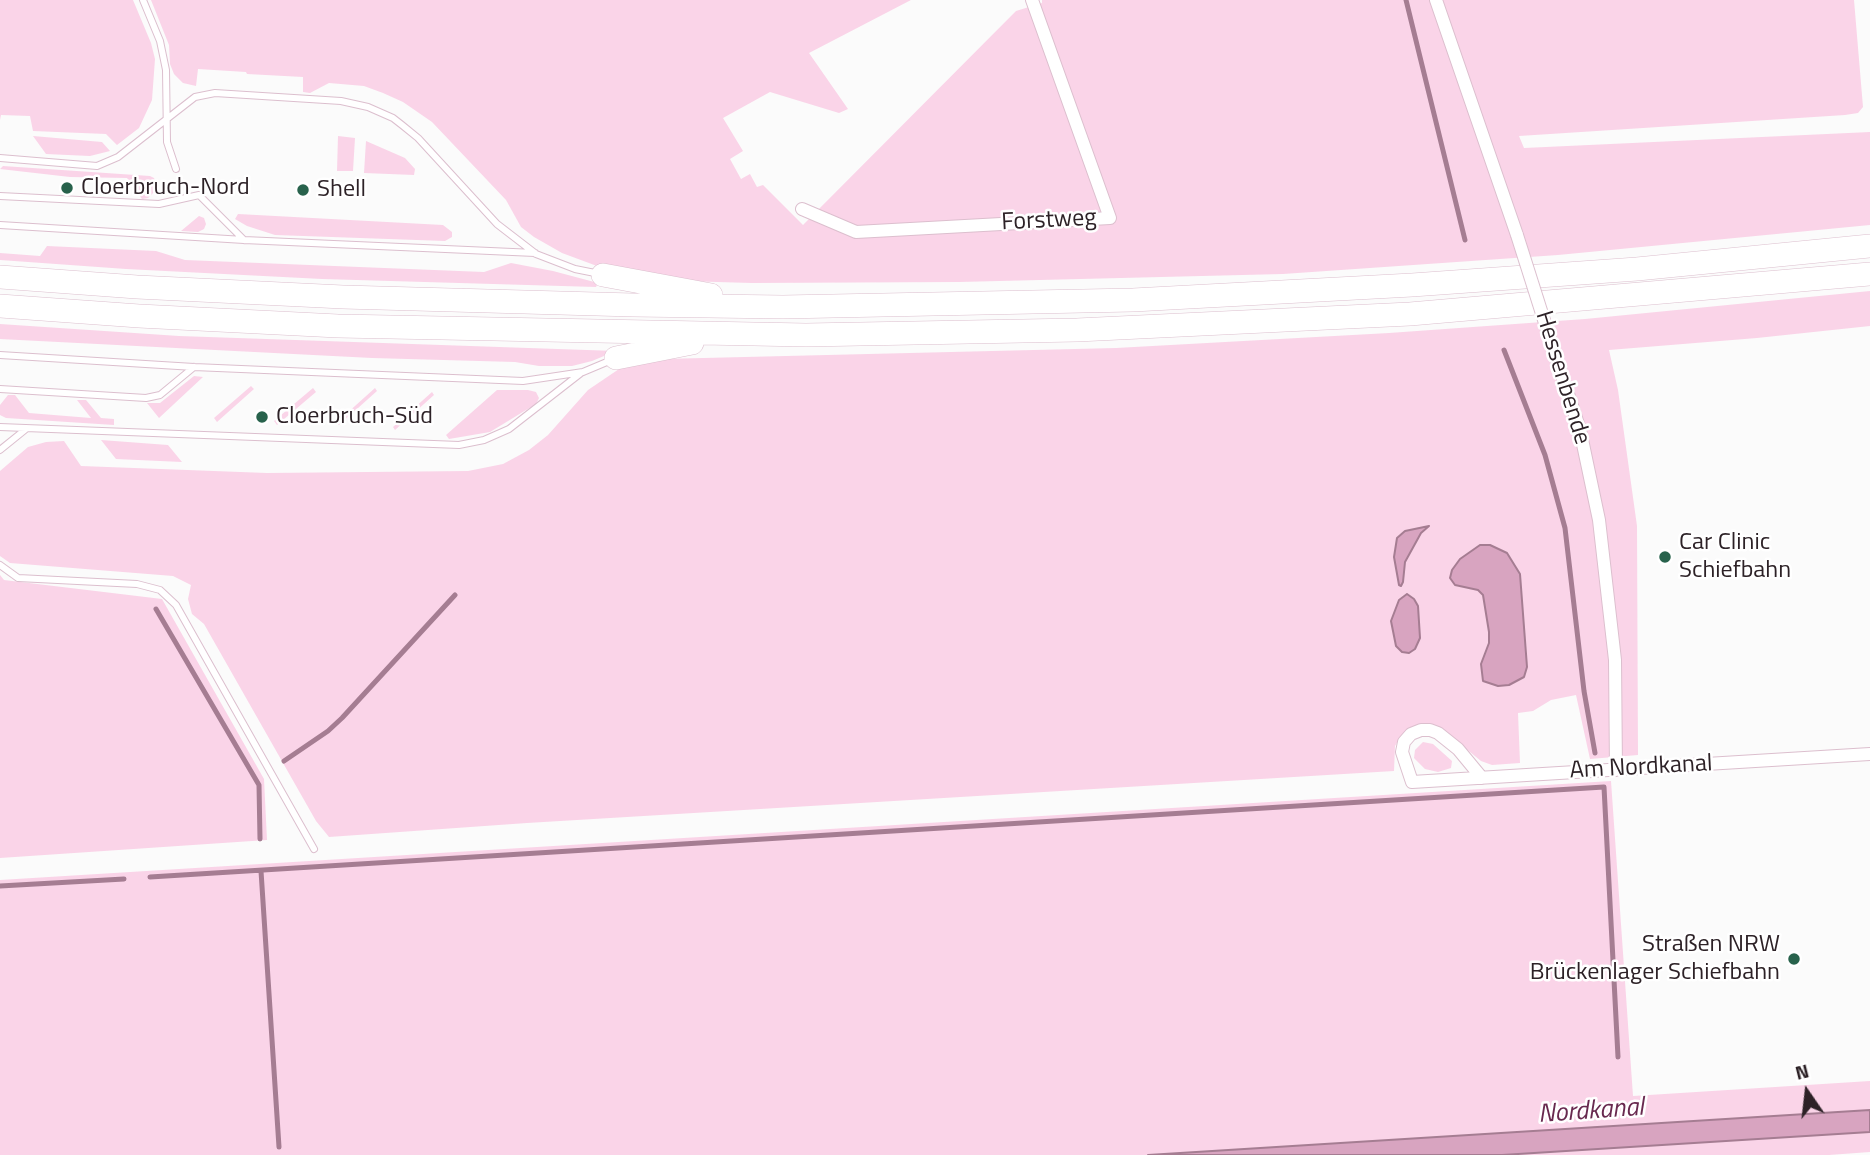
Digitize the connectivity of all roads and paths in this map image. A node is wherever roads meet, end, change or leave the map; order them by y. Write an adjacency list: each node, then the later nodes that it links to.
1 (143, 0): 4 (lane)
2 (1032, 0): 8 (street, Forstweg)
3 (1436, 0): 29 (street, Hessenbende, bridge)
4 (166, 118): 5 (lane); 6 (lane); 12 (lane)
5 (0, 158)
6 (176, 169)
7 (0, 196): 10 (lane)
8 (802, 209)
9 (0, 225): 10 (lane)
10 (243, 240): 12 (lane)
11 (1870, 246): 17 (highway)
12 (537, 254): 14 (lane)
13 (1870, 274): 18 (highway)
14 (603, 275): 17 (highway)
15 (0, 277): 17 (highway)
16 (0, 306): 18 (highway)
17 (783, 307)
18 (806, 335): 20 (highway)
19 (0, 355): 21 (lane)
20 (617, 358): 22 (lane)
21 (194, 367): 22 (lane); 23 (lane)
22 (583, 372): 25 (lane)
23 (0, 389)
24 (0, 427): 25 (lane)
25 (26, 429): 26 (lane)
26 (0, 450)
27 (0, 565): 31 (lane)
28 (1870, 754): 29 (street, Am Nordkanal)
29 (1616, 770): 30 (street, Am Nordkanal)
30 (1482, 778): 30 (street, Am Nordkanal)
31 (314, 849)

